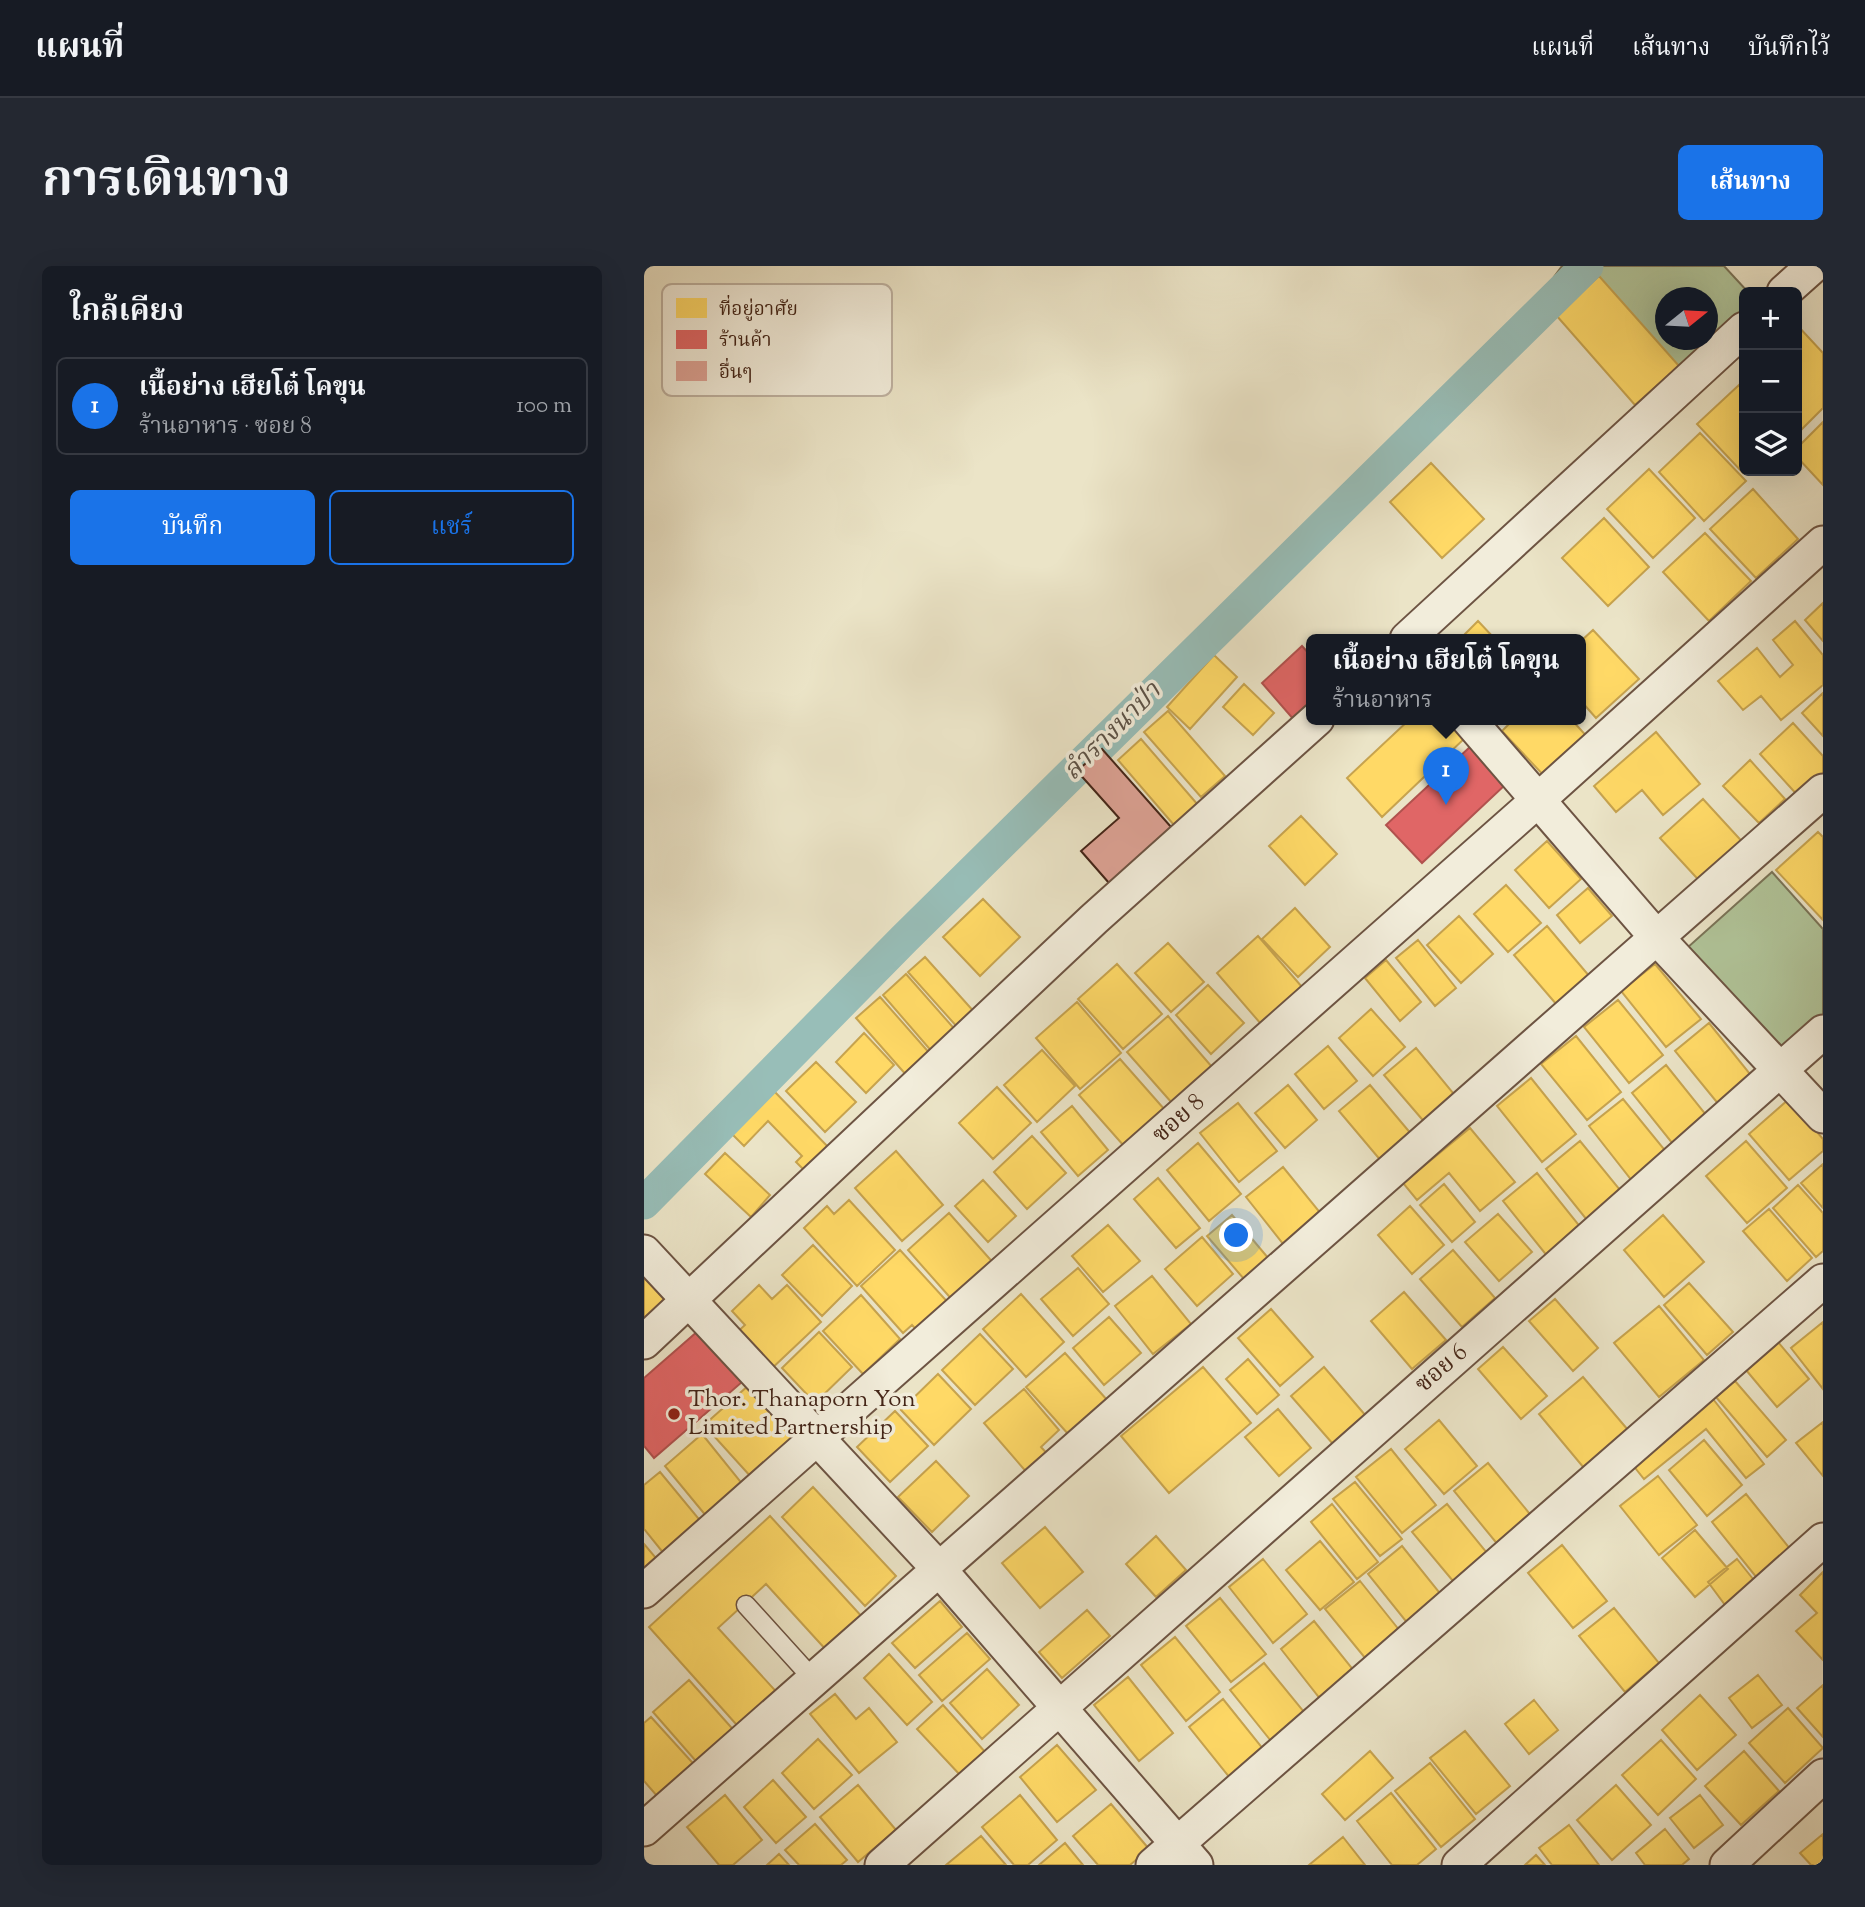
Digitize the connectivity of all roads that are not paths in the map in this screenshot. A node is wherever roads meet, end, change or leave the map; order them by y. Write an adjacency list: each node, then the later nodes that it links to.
1 (1813, 266): 2 (street)
2 (1790, 287)
3 (1739, 334): 5 (street)
4 (1823, 543): 9 (street, ซอย 8)
5 (1412, 634)
6 (1310, 725): 16 (street)
7 (1473, 725): 9 (street)
8 (1823, 791): 10 (street)
9 (1538, 800): 10 (street); 18 (street, ซอย 8)
10 (1658, 939): 12 (street); 20 (street)
11 (1823, 1032): 12 (street, ซอย 6)
12 (1781, 1070): 13 (street); 24 (street, ซอย 6)
13 (1823, 1116)
14 (644, 1252): 16 (street)
15 (1823, 1282): 27 (street)
16 (691, 1299): 17 (street); 18 (street)
17 (644, 1342)
18 (820, 1437): 20 (street); 21 (street, ซอย 8)
19 (1823, 1540): 29 (street)
20 (938, 1568): 23 (street); 24 (street)
21 (644, 1591)
22 (746, 1605): 23 (lane)
23 (814, 1678): 26 (street)
24 (1060, 1705): 27 (street); 28 (street, ซอย 6)
25 (1823, 1776): 30 (street)
26 (644, 1829)
27 (1175, 1858)
28 (882, 1865)
29 (1459, 1865)
30 (1727, 1865)

